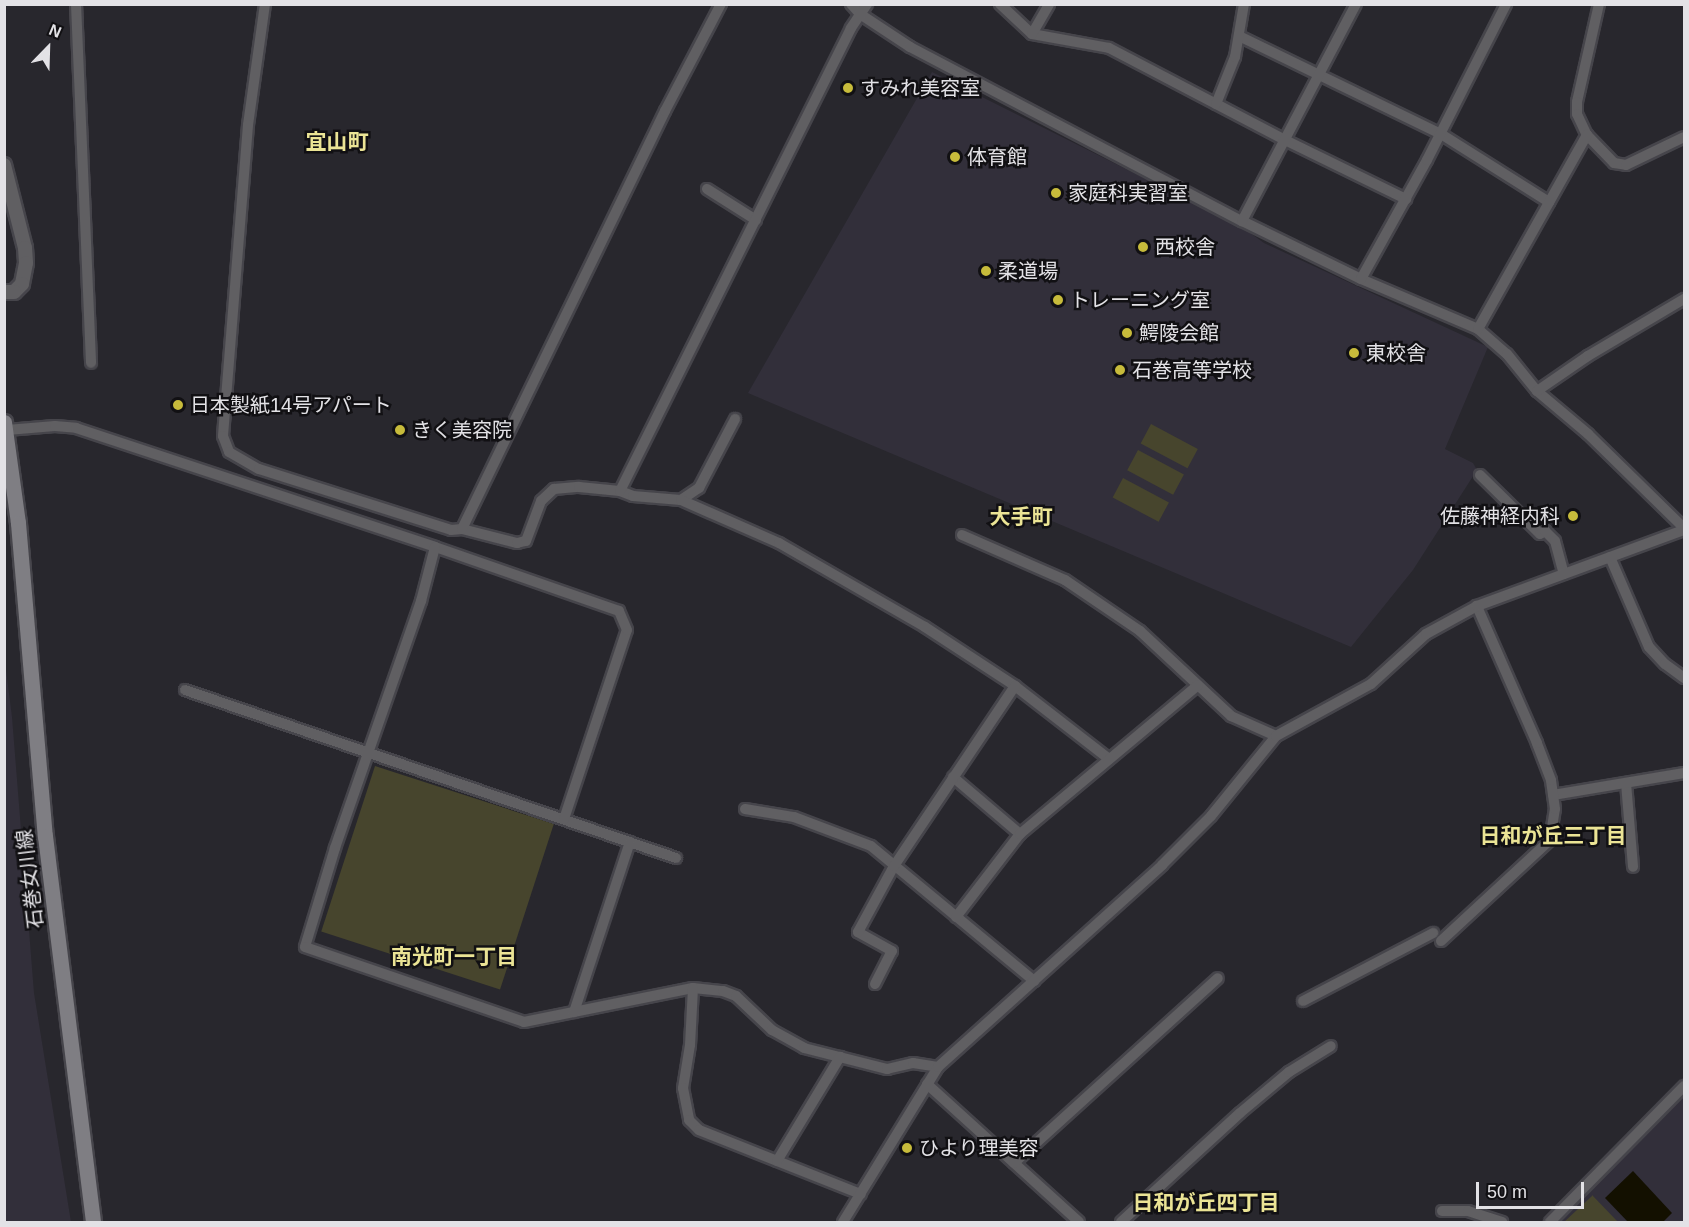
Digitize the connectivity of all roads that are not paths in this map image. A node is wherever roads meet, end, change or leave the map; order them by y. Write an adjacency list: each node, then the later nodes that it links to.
1 (76, 4): 31 (street)
2 (265, 4): 35 (street)
3 (721, 4): 40 (street)
4 (851, 4): 12 (street)
5 (867, 4): 12 (street)
6 (1000, 4): 13 (street)
7 (1049, 4): 13 (street)
8 (1244, 4): 14 (street)
9 (1356, 4): 15 (street)
10 (1506, 4): 17 (street)
11 (1599, 4): 18 (street)
12 (860, 14): 25 (street); 26 (street)
13 (1032, 34): 16 (street)
14 (1239, 36): 15 (street); 16 (street)
15 (1319, 75): 17 (street); 20 (street)
16 (1216, 104): 20 (street)
17 (1441, 134): 23 (street); 24 (street)
18 (1587, 135): 19 (street); 24 (street)
19 (1684, 137)
20 (1286, 140): 23 (street); 26 (street)
21 (4, 165): 28 (street)
22 (707, 189): 25 (street)
23 (1406, 199): 27 (street)
24 (1550, 202): 30 (street)
25 (756, 220): 38 (street)
26 (1242, 221): 27 (street)
27 (1361, 279): 30 (street)
28 (4, 292)
29 (1684, 299): 32 (street)
30 (1478, 329): 32 (street)
31 (91, 363)
32 (1537, 392): 41 (street)
33 (735, 419): 39 (street)
34 (6, 426): 37 (street); 81 (main road, 石巻女川線)
35 (259, 468): 37 (street); 40 (street)
36 (1480, 475): 45 (street)
37 (252, 485): 43 (street)
38 (620, 492): 39 (street); 40 (street)
39 (681, 500): 49 (street)
40 (462, 529)
41 (1684, 529): 44 (street)
42 (962, 535): 48 (street)
43 (435, 547): 52 (street); 59 (street)
44 (1610, 557): 45 (street); 47 (street)
45 (1564, 574): 46 (street)
46 (1477, 606): 51 (street); 57 (street)
47 (1684, 678)
48 (1198, 685): 51 (street); 53 (street)
49 (1015, 686): 53 (street); 55 (street)
50 (185, 690): 52 (street)
51 (1276, 736): 67 (street)
52 (367, 752): 59 (street); 71 (street)
53 (1109, 759): 60 (street)
54 (1684, 773): 56 (street)
55 (953, 777): 60 (street); 63 (street)
56 (1626, 783): 57 (street); 64 (street)
57 (1553, 795): 70 (street)
58 (745, 809): 63 (street)
59 (564, 819): 61 (street)
60 (1020, 834): 65 (street)
61 (630, 842): 62 (street); 71 (street)
62 (676, 858)
63 (894, 866): 65 (street); 68 (street)
64 (1633, 867)
65 (956, 917): 67 (street)
66 (1218, 978): 78 (street)
67 (1034, 981): 74 (street)
68 (875, 984)
69 (693, 988): 71 (street); 73 (street); 77 (street)
70 (1304, 1001)
71 (574, 1012)
72 (1331, 1046): 84 (street)
73 (840, 1057): 74 (street); 77 (street)
74 (938, 1067): 75 (street)
75 (927, 1084): 78 (street); 79 (street)
76 (1684, 1086): 86 (street)
77 (777, 1161): 79 (street)
78 (1014, 1163): 83 (street)
79 (861, 1194): 82 (street)
80 (1442, 1211): 85 (street)
81 (93, 1222)
82 (843, 1222)
83 (1079, 1222)
84 (1121, 1222)
85 (1502, 1222)
86 (1550, 1222)

